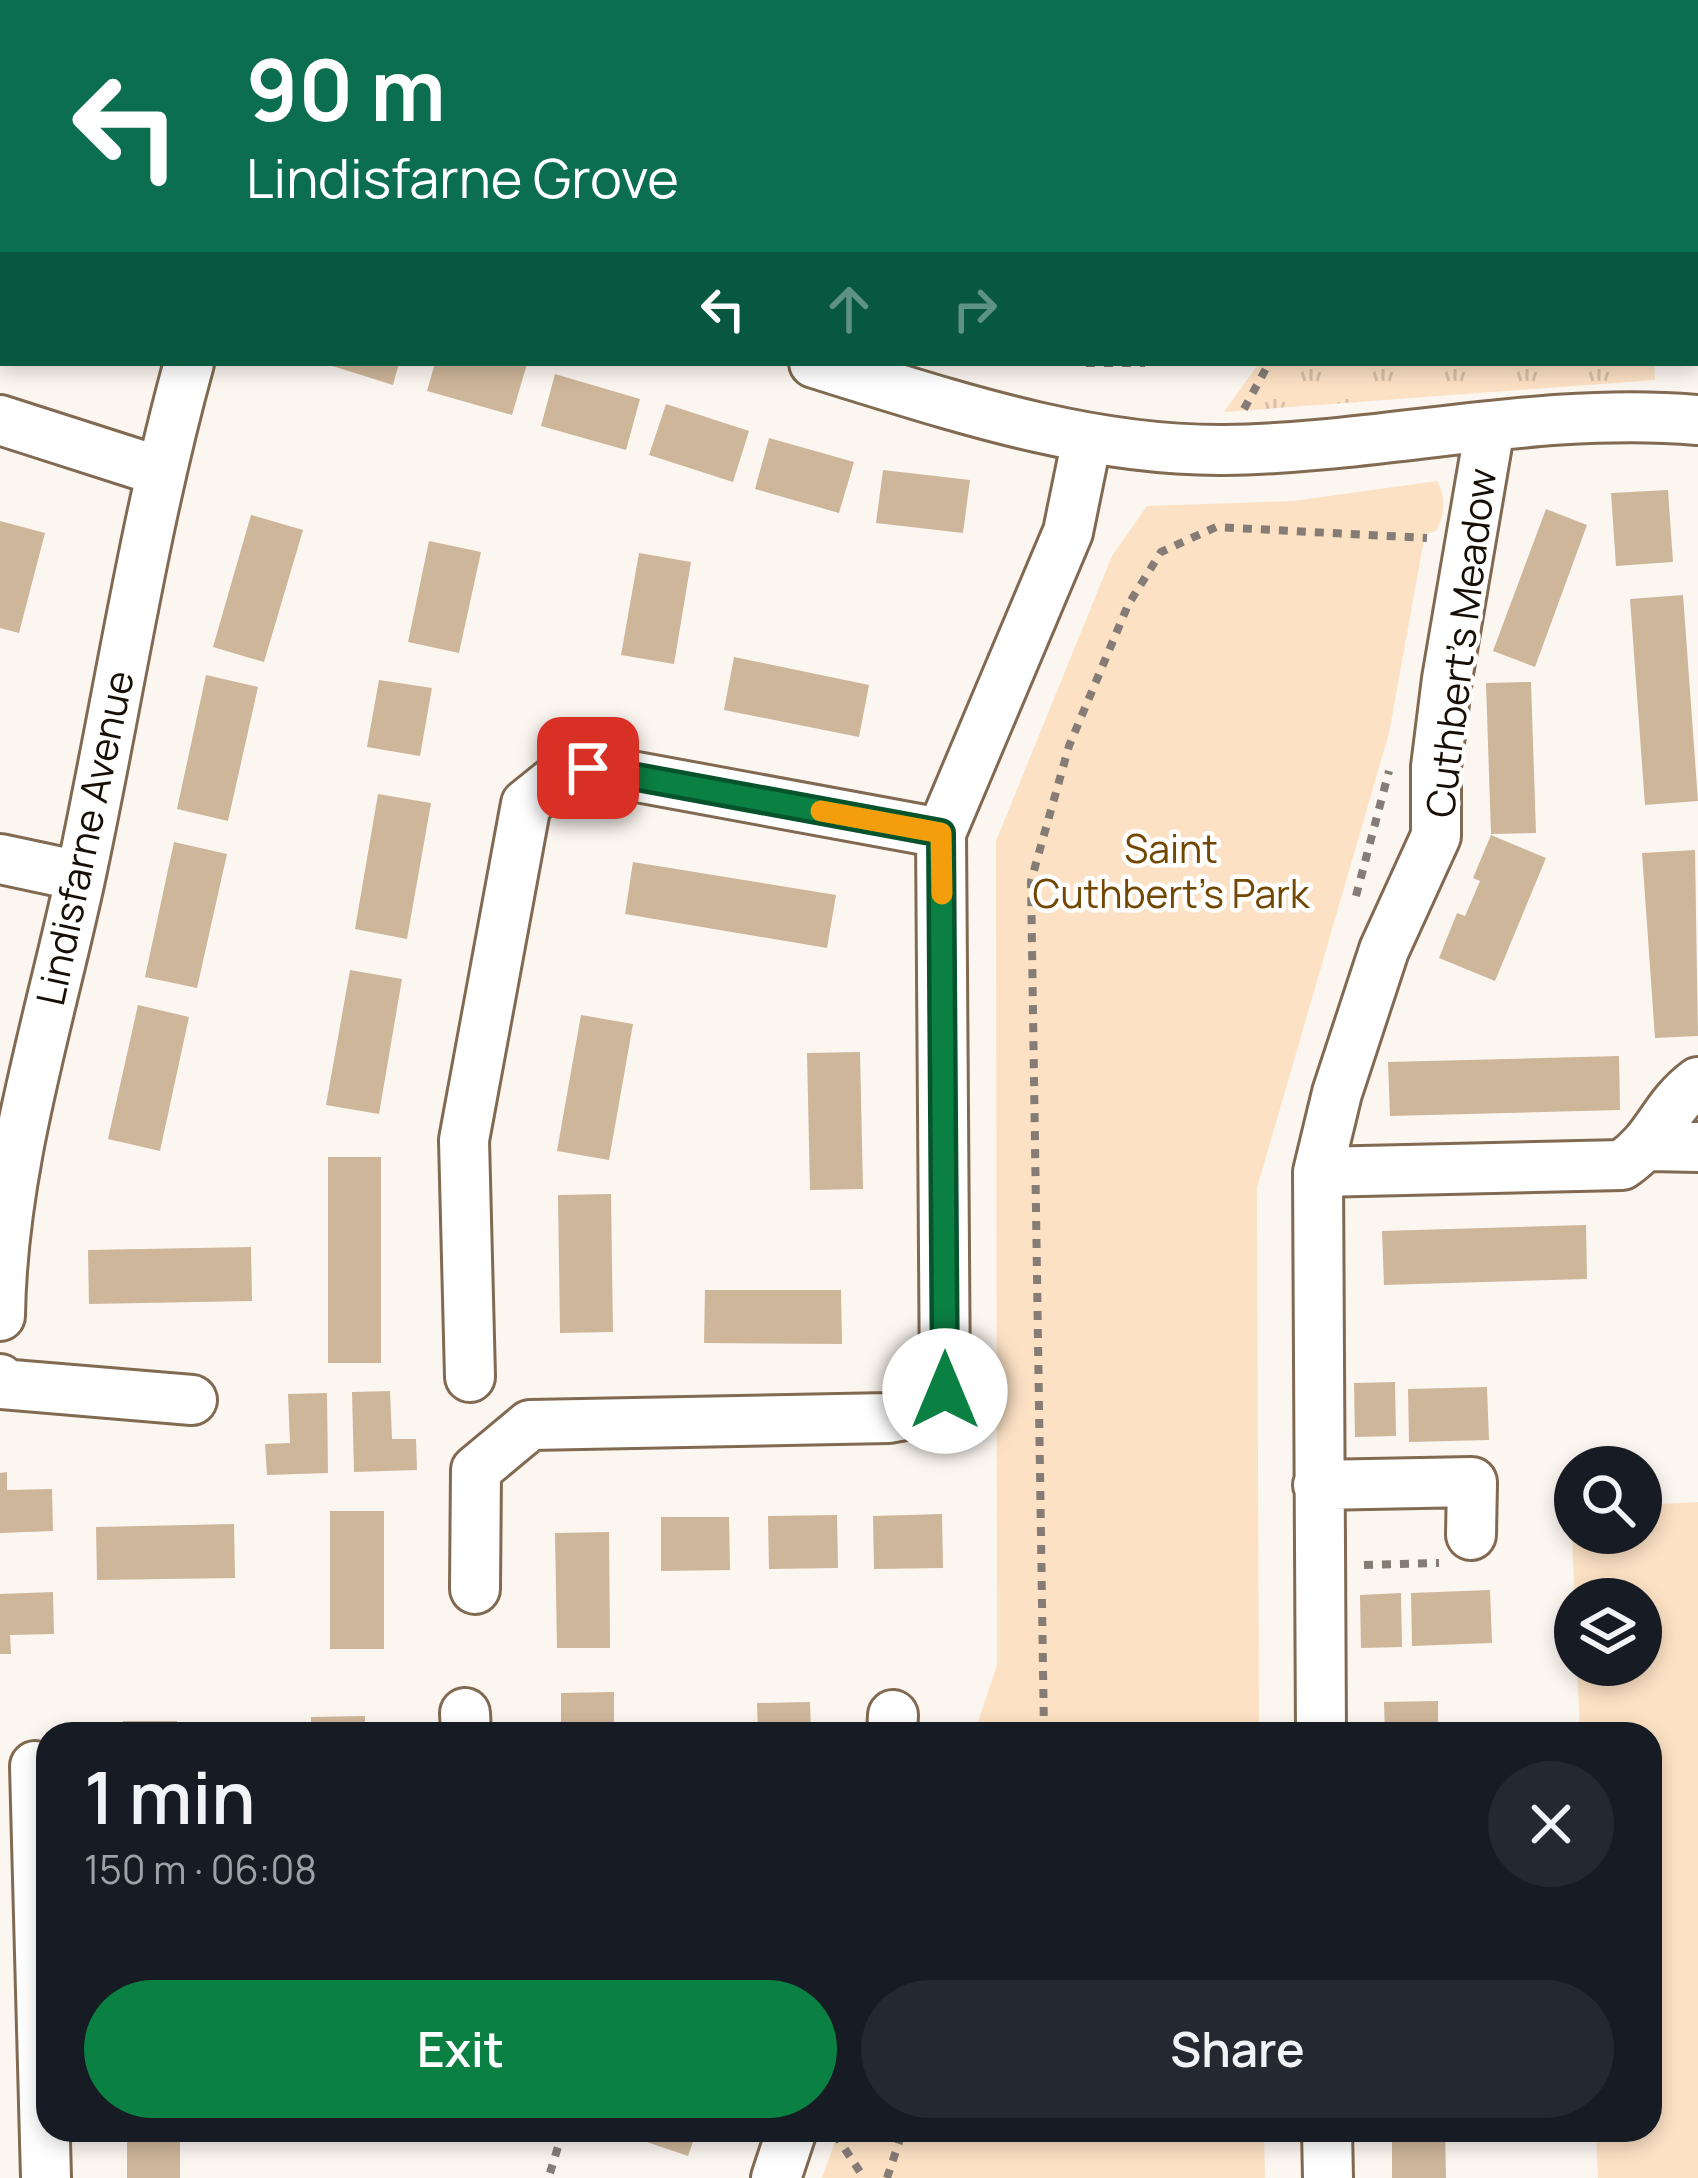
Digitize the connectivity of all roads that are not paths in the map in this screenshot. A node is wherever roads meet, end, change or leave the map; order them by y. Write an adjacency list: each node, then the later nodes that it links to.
1 (188, 366): 7 (street, Lindisfarne Avenue)
2 (825, 366): 6 (street)
3 (0, 420): 7 (street)
4 (1698, 420): 5 (street)
5 (1490, 427): 6 (street); 14 (street, Cuthbert's Meadow)
6 (1087, 439): 8 (street)
7 (159, 471): 10 (street, Lindisfarne Avenue)
8 (941, 833): 16 (street); 21 (street)
9 (0, 860): 10 (street)
10 (80, 876): 15 (street, Lindisfarne Avenue)
11 (1698, 1082): 12 (street)
12 (1649, 1146): 13 (street); 14 (street)
13 (1698, 1147)
14 (1318, 1172): 19 (street, Cuthbert's Meadow)
15 (0, 1316)
16 (470, 1377)
17 (0, 1381): 18 (street)
18 (192, 1400)
19 (1318, 1485): 20 (street); 22 (street, Cuthbert's Meadow)
20 (1461, 1549)
21 (475, 1589)
22 (1321, 1722)
23 (35, 1766): 24 (street)
24 (36, 1803)
25 (45, 2142): 28 (street)
26 (804, 2142): 29 (street)
27 (1327, 2142): 30 (street)
28 (46, 2178)
29 (776, 2178)
30 (1328, 2178)

